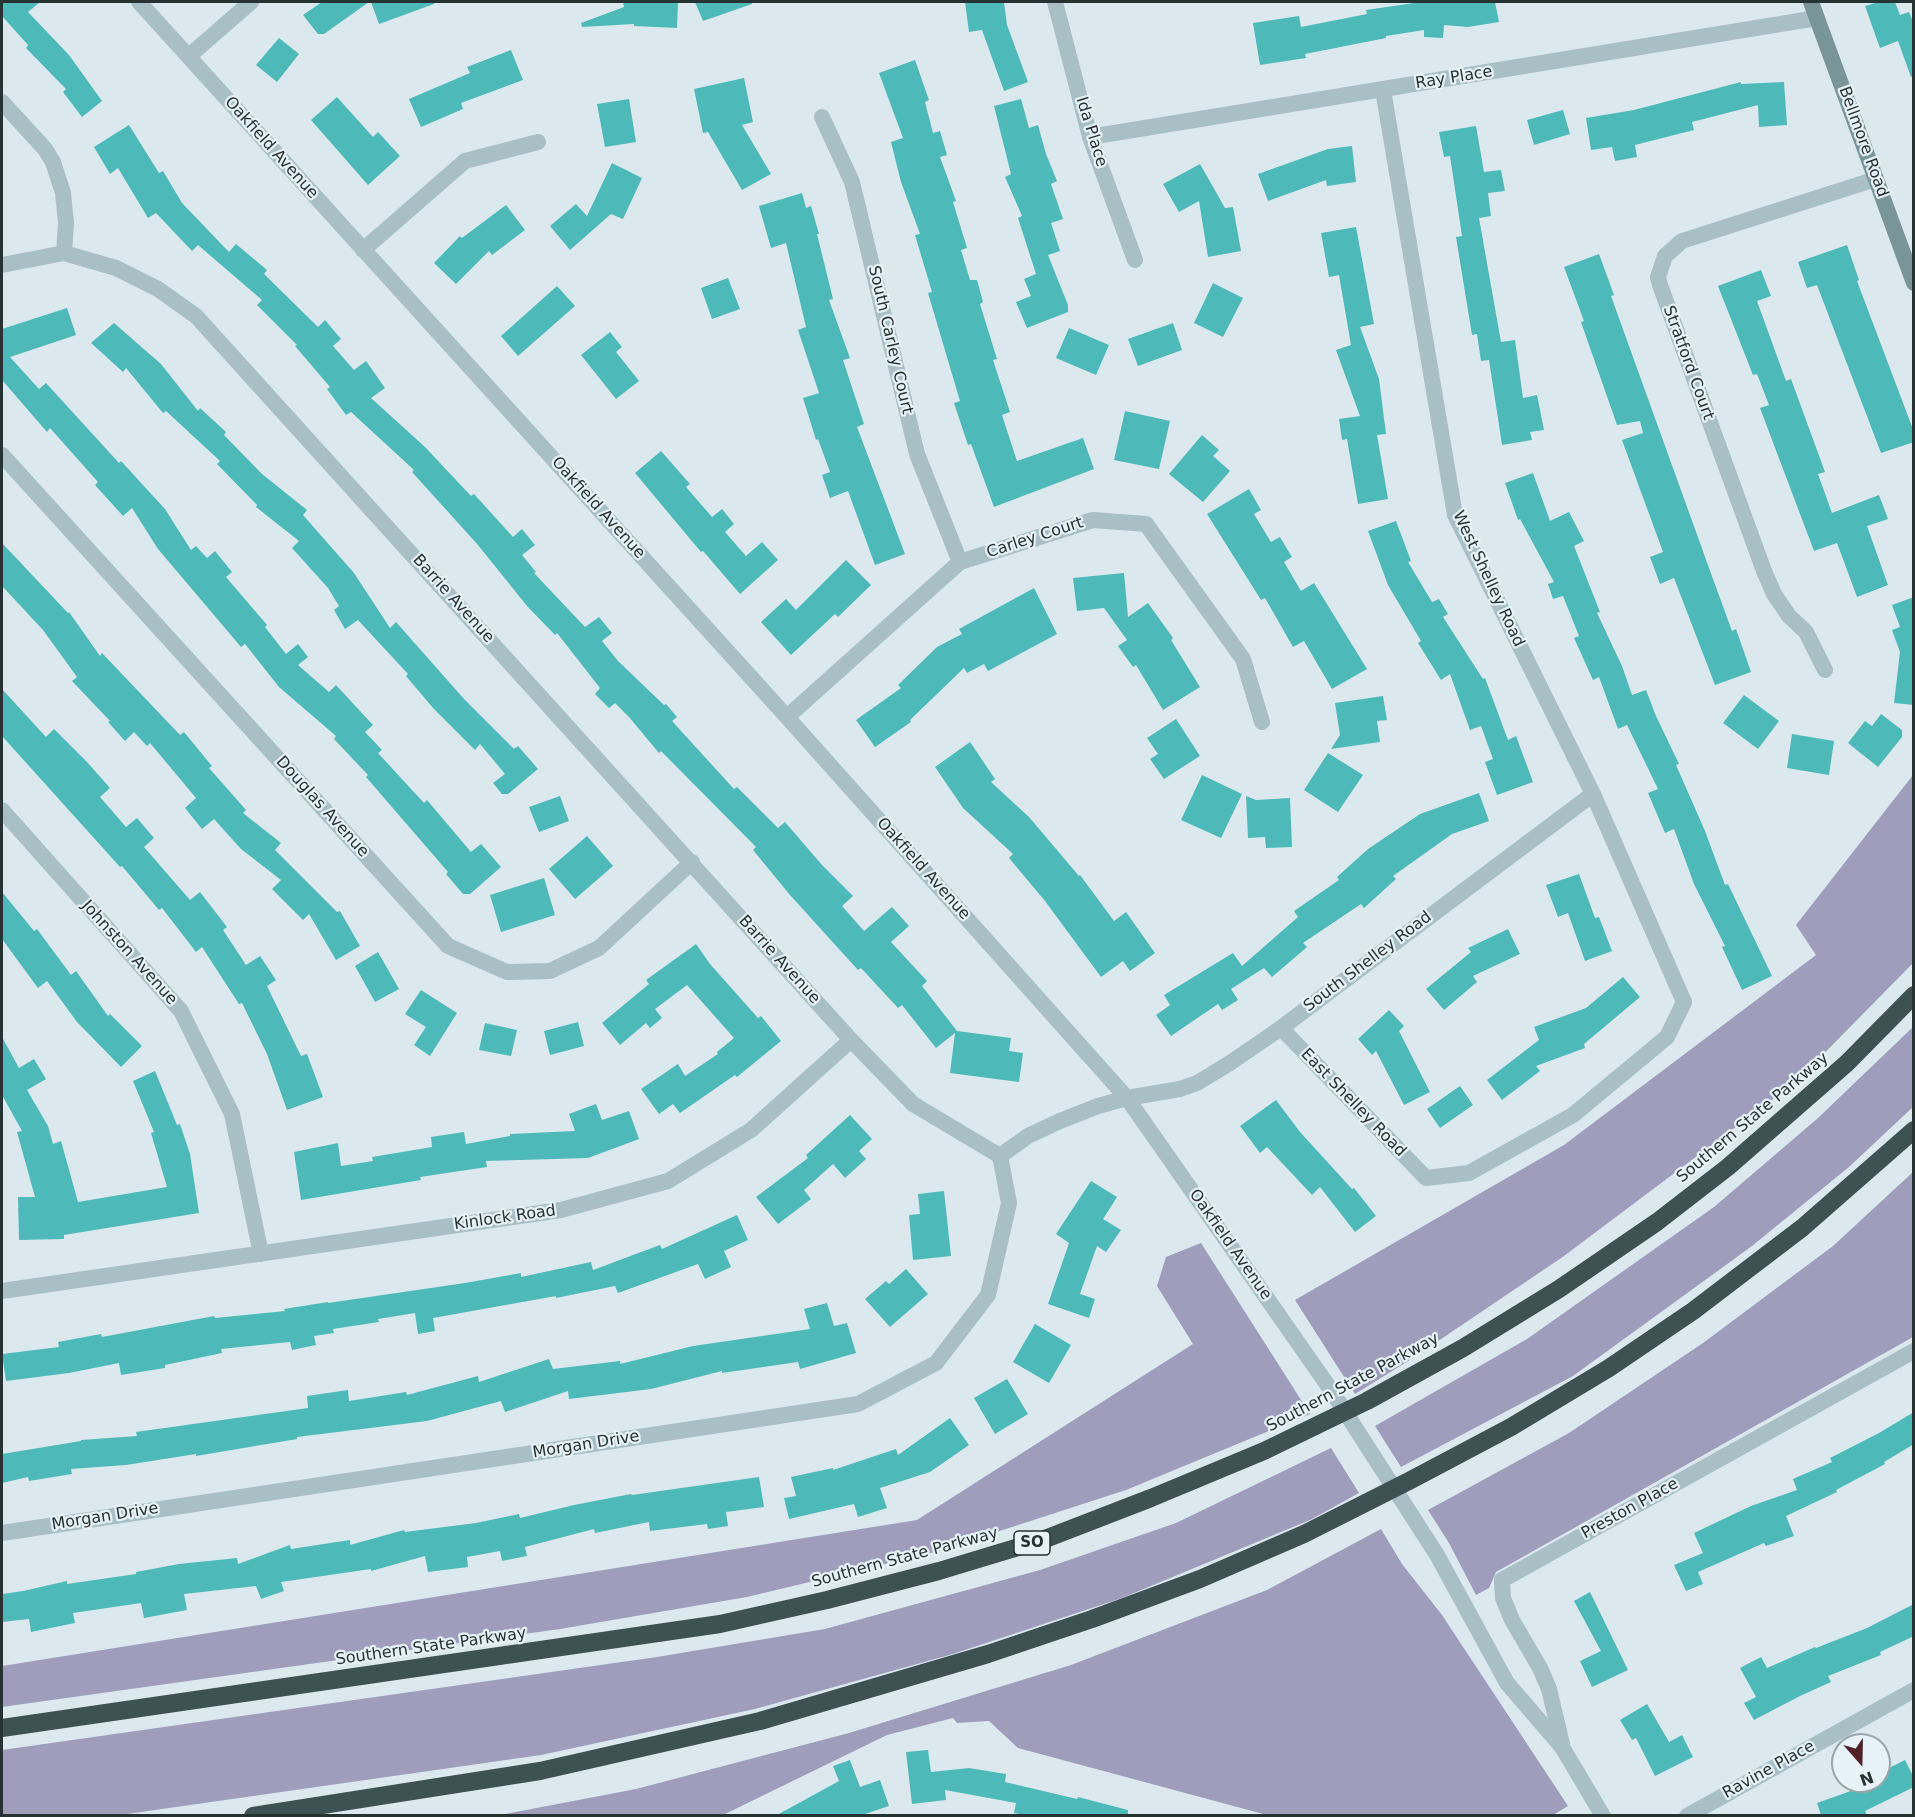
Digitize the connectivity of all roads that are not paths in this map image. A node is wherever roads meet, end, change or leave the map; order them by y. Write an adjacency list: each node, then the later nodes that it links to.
1 (139, 2): 6 (street, Oakfield Avenue)
2 (251, 2): 6 (street)
3 (1054, 2): 10 (street, Ida Place)
4 (1811, 2): 5 (main road, Bellmore Road)
5 (1817, 18): 7 (street, Ray Place); 12 (main road, Bellmore Road)
6 (189, 56): 13 (street, Oakfield Avenue)
7 (1383, 90): 10 (street, Ray Place); 23 (street, West Shelley Road)
8 (2, 102): 14 (street)
9 (822, 117): 19 (street, South Carley Court)
10 (1090, 137): 15 (street, Ida Place)
11 (538, 142): 13 (street)
12 (1876, 179): 17 (main road, Bellmore Road); 20 (street, Stratford Court)
13 (363, 250): 21 (street, Oakfield Avenue)
14 (64, 253): 16 (street, Barrie Avenue); 25 (street, Barrie Avenue)
15 (1135, 260)
16 (2, 265)
17 (1914, 283)
18 (2, 455): 25 (street, Douglas Avenue)
19 (960, 562): 21 (street, Carley Court); 22 (street, Carley Court)
20 (1825, 670)
21 (787, 717): 29 (street, Oakfield Avenue)
22 (1262, 722)
23 (1593, 794): 27 (street, South Shelley Road); 32 (street, West Shelley Road)
24 (2, 810): 33 (street, Johnston Avenue)
25 (692, 862): 28 (street, Barrie Avenue)
26 (1914, 995): 38 (highway, Southern State Parkway / SO)
27 (1281, 1028): 29 (street, South Shelley Road); 32 (street, East Shelley Road)
28 (851, 1040): 31 (street); 33 (street, Kinlock Road)
29 (1127, 1098): 31 (street); 39 (street, Oakfield Avenue)
30 (1914, 1130): 40 (highway)
31 (1000, 1156): 36 (street, Morgan Drive)
32 (1426, 1178)
33 (261, 1254): 34 (street, Kinlock Road)
34 (2, 1291)
35 (1914, 1351): 39 (street, Preston Place)
36 (2, 1533)
37 (1914, 1690): 42 (street, Ravine Place)
38 (2, 1728)
39 (1562, 1747): 41 (street, Oakfield Avenue)
40 (253, 1815)
41 (1603, 1815)
42 (1687, 1815)

